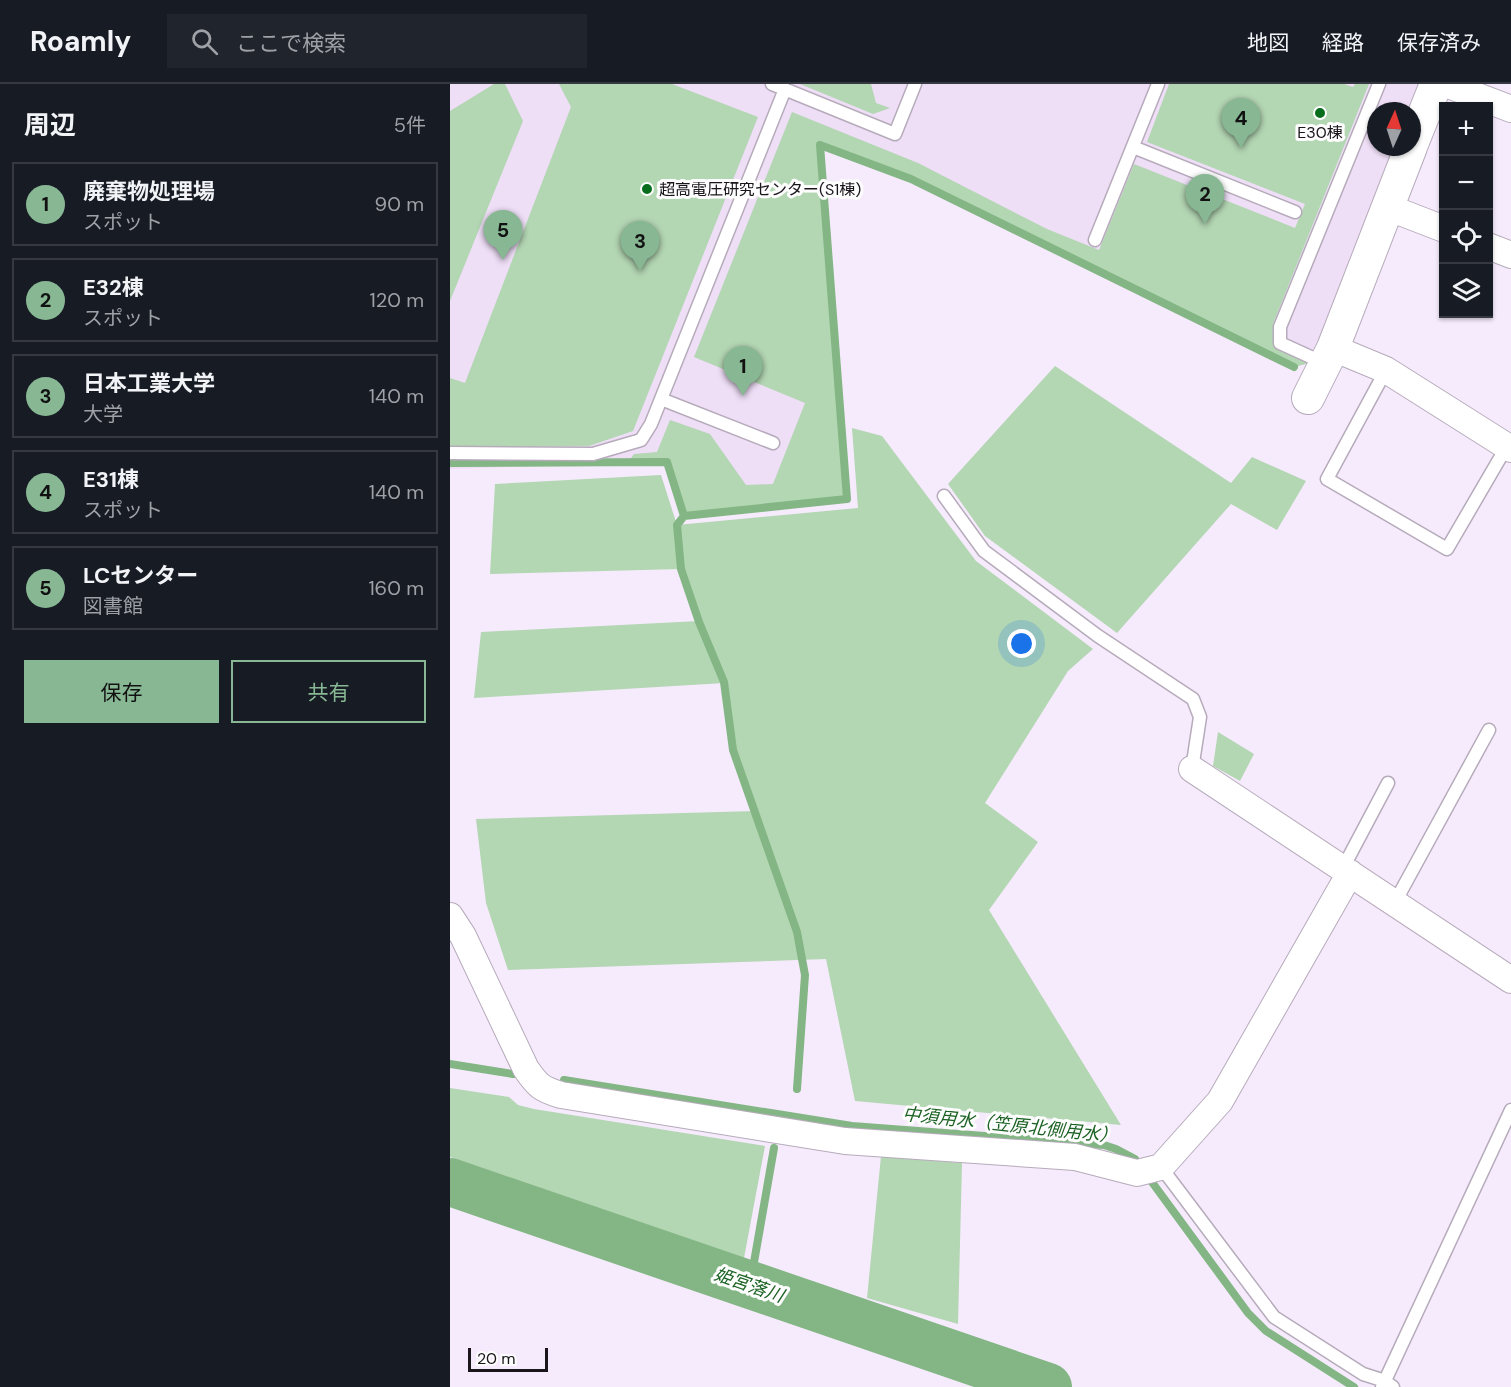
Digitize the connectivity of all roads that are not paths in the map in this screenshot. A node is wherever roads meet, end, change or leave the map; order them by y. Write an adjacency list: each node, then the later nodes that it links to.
1 (772, 84): 7 (lane)
2 (915, 84): 7 (lane)
3 (1158, 84): 10 (lane)
4 (1379, 84): 18 (lane)
5 (1436, 84): 9 (street)
6 (1446, 84): 8 (street)
7 (785, 89): 21 (lane)
8 (1511, 110)
9 (1421, 123)
10 (1132, 147): 13 (lane); 15 (lane)
11 (1408, 156): 12 (street)
12 (1387, 207): 14 (street); 18 (street)
13 (1295, 212)
14 (1439, 227)
15 (1095, 240)
16 (1493, 248): 17 (street)
17 (1511, 255)
18 (1329, 356): 19 (street); 20 (street)
19 (1386, 370): 23 (street); 23 (lane)
20 (1308, 398)
21 (661, 399): 22 (lane); 24 (lane)
22 (772, 443)
23 (1509, 448)
24 (450, 453)
25 (944, 496): 27 (lane)
26 (1489, 730): 30 (lane)
27 (1192, 769): 29 (street)
28 (1388, 783): 29 (lane)
29 (1346, 871): 30 (street); 34 (street)
30 (1394, 904): 32 (street)
31 (450, 916): 34 (street)
32 (1511, 980)
33 (1511, 1110): 35 (lane)
34 (1161, 1167): 35 (lane)
35 (1387, 1385)

